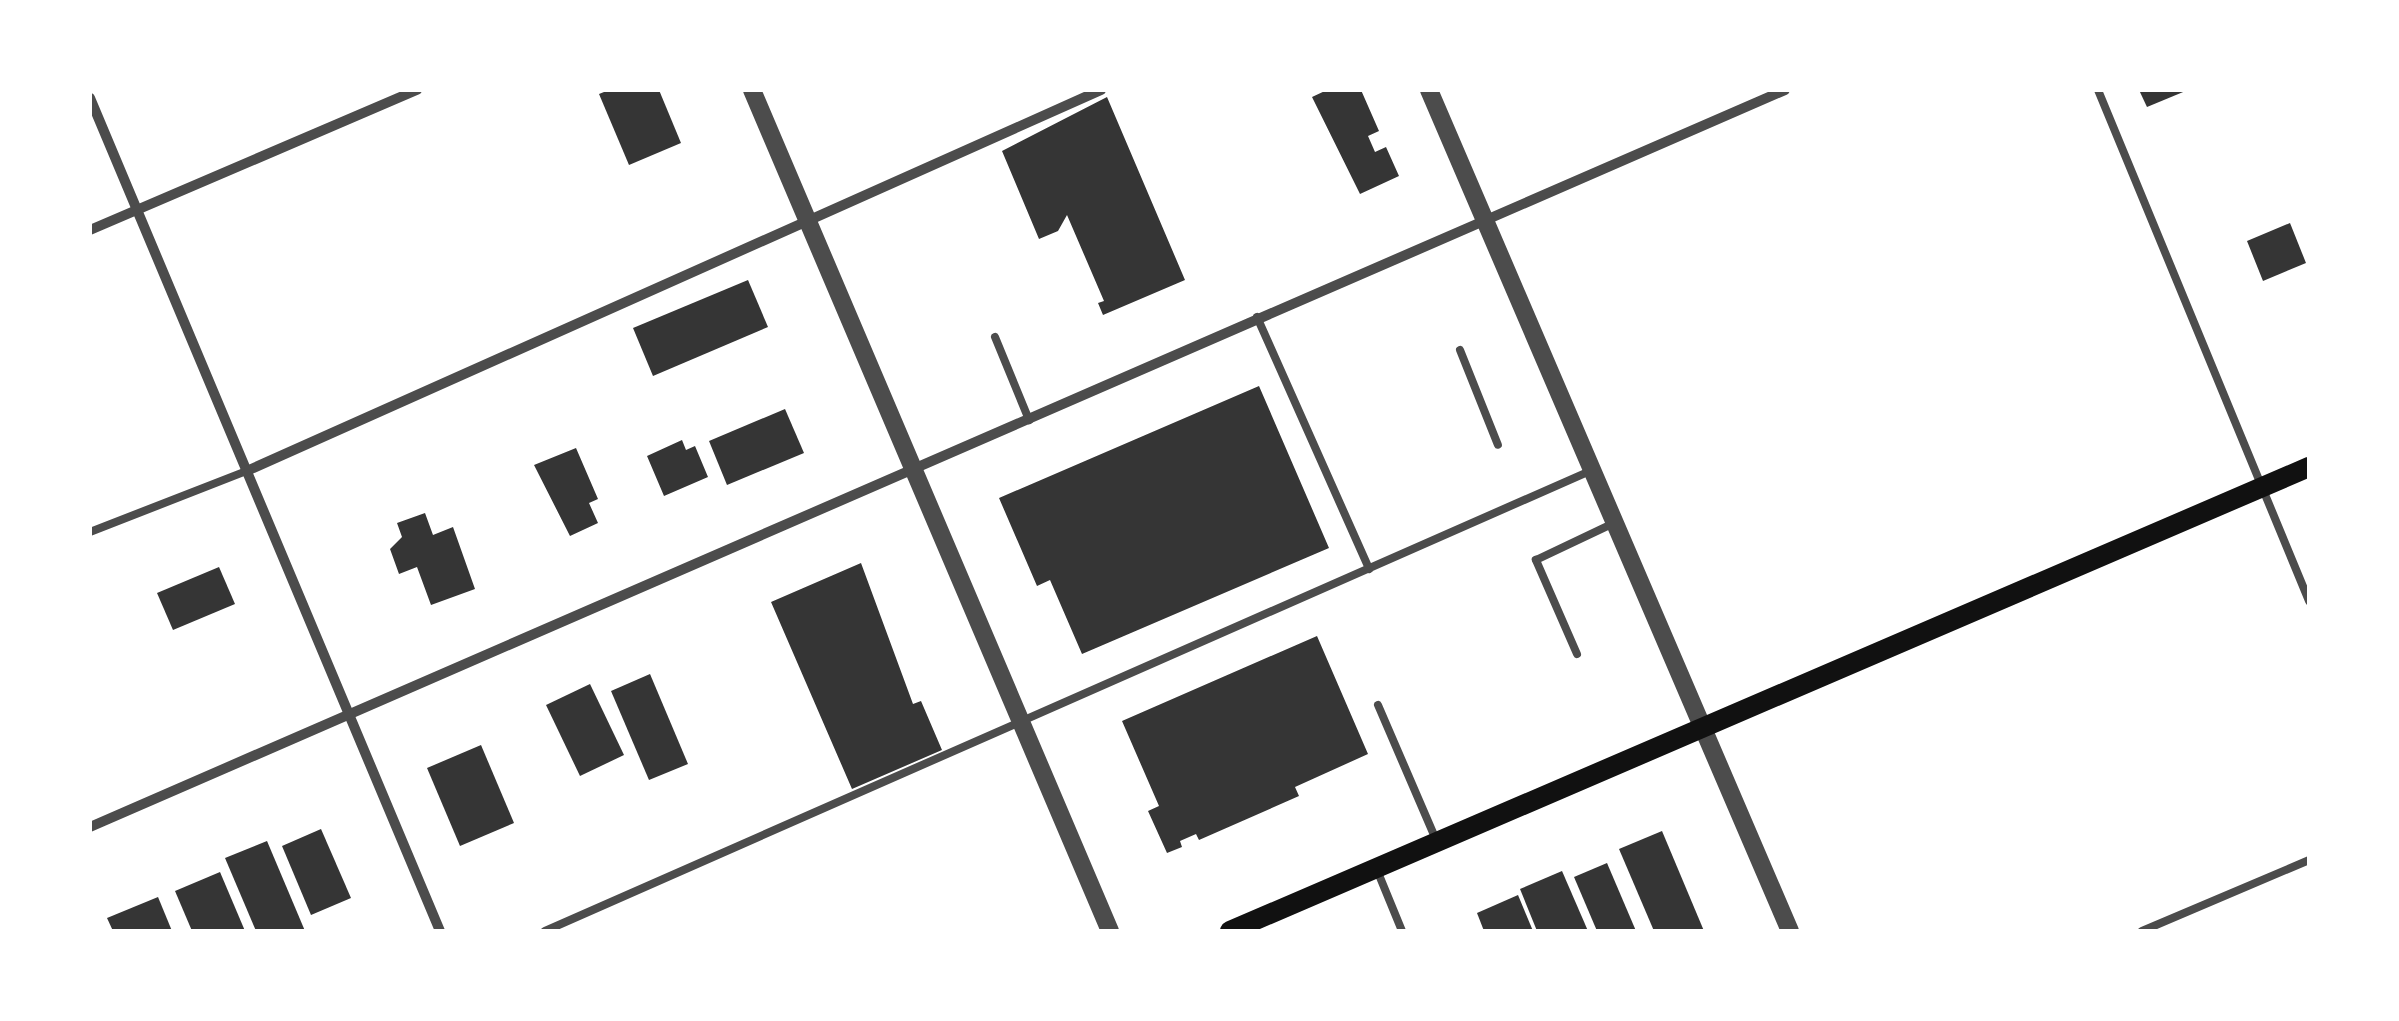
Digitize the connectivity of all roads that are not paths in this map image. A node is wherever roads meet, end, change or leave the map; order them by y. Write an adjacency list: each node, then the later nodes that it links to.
1 (417, 90): 8 (street)
2 (752, 90): 9 (street)
3 (1102, 90): 9 (street)
4 (1429, 90): 10 (street)
5 (1785, 90): 10 (street)
6 (2098, 90): 21 (lane)
7 (90, 98): 8 (street)
8 (138, 210): 11 (street); 18 (street)
9 (808, 219): 18 (street); 20 (street)
10 (1485, 221): 12 (street); 19 (street)
11 (90, 230)
12 (1256, 316): 15 (street); 24 (lane)
13 (994, 337): 15 (lane)
14 (1460, 350): 16 (lane)
15 (1029, 420): 20 (street)
16 (1498, 445)
17 (2309, 468): 21 (main road)
18 (249, 470): 23 (lane); 29 (street)
19 (1592, 470): 22 (street); 24 (lane)
20 (917, 471): 29 (street); 30 (street)
21 (2263, 488): 25 (lane); 31 (main road)
22 (1614, 523): 27 (lane); 31 (street)
23 (90, 532)
24 (1369, 569): 30 (lane)
25 (2305, 578): 26 (lane)
26 (2309, 600)
27 (1576, 654)
28 (1378, 705): 33 (lane)
29 (352, 713): 32 (street); 36 (street)
30 (1023, 721): 37 (lane); 38 (street)
31 (1703, 728): 33 (main road); 41 (street)
32 (90, 827)
33 (1437, 842): 35 (main road)
34 (2309, 860): 42 (lane)
35 (1376, 868): 39 (main road); 40 (lane)
36 (440, 931)
37 (545, 931)
38 (1110, 931)
39 (1230, 931)
40 (1402, 931)
41 (1790, 931)
42 (2142, 931)

